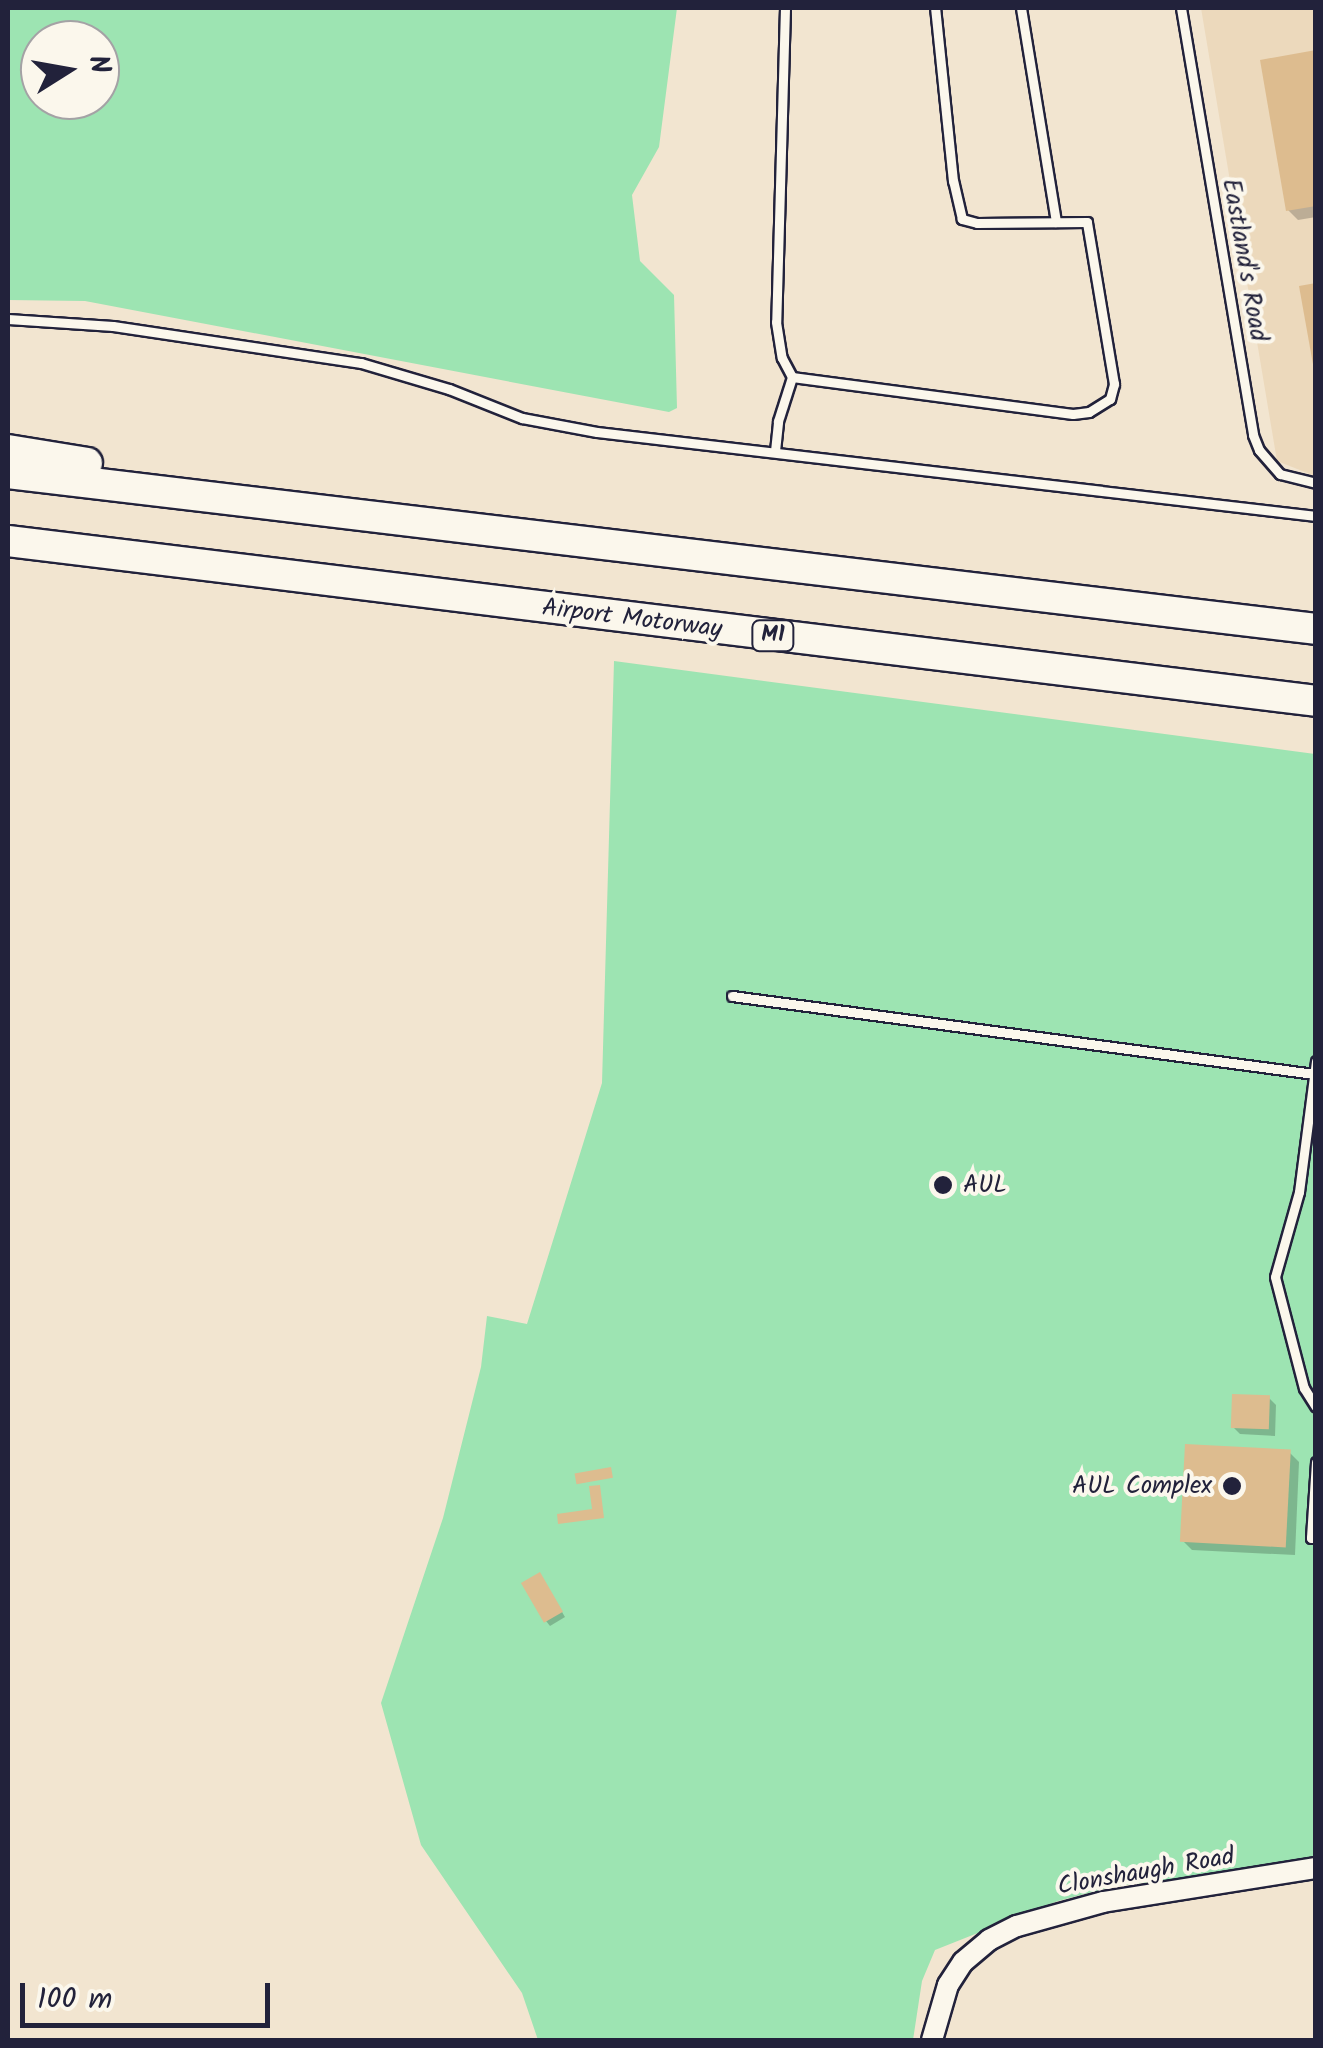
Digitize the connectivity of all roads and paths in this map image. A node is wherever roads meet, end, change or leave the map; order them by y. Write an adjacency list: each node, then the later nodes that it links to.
1 (785, 8): 7 (lane)
2 (935, 8): 5 (lane)
3 (1021, 8): 5 (lane)
4 (1180, 8): 11 (lane, Eastland's Road)
5 (1056, 222): 7 (lane)
6 (8, 319): 9 (lane)
7 (792, 377): 9 (lane)
8 (8, 450): 13 (highway)
9 (775, 451): 12 (lane)
10 (8, 473): 13 (highway)
11 (1316, 483)
12 (1316, 516)
13 (579, 540): 15 (highway)
14 (8, 541): 16 (highway, Airport Motorway / M1)
15 (1316, 629)
16 (1316, 701)
17 (732, 996): 19 (lane)
18 (1316, 1061): 19 (lane)
19 (1314, 1074): 20 (lane)
20 (1316, 1407)
21 (1316, 1462): 22 (lane)
22 (1316, 1538)
23 (1316, 1868): 24 (street, Clonshaugh Road)
24 (932, 2040)

